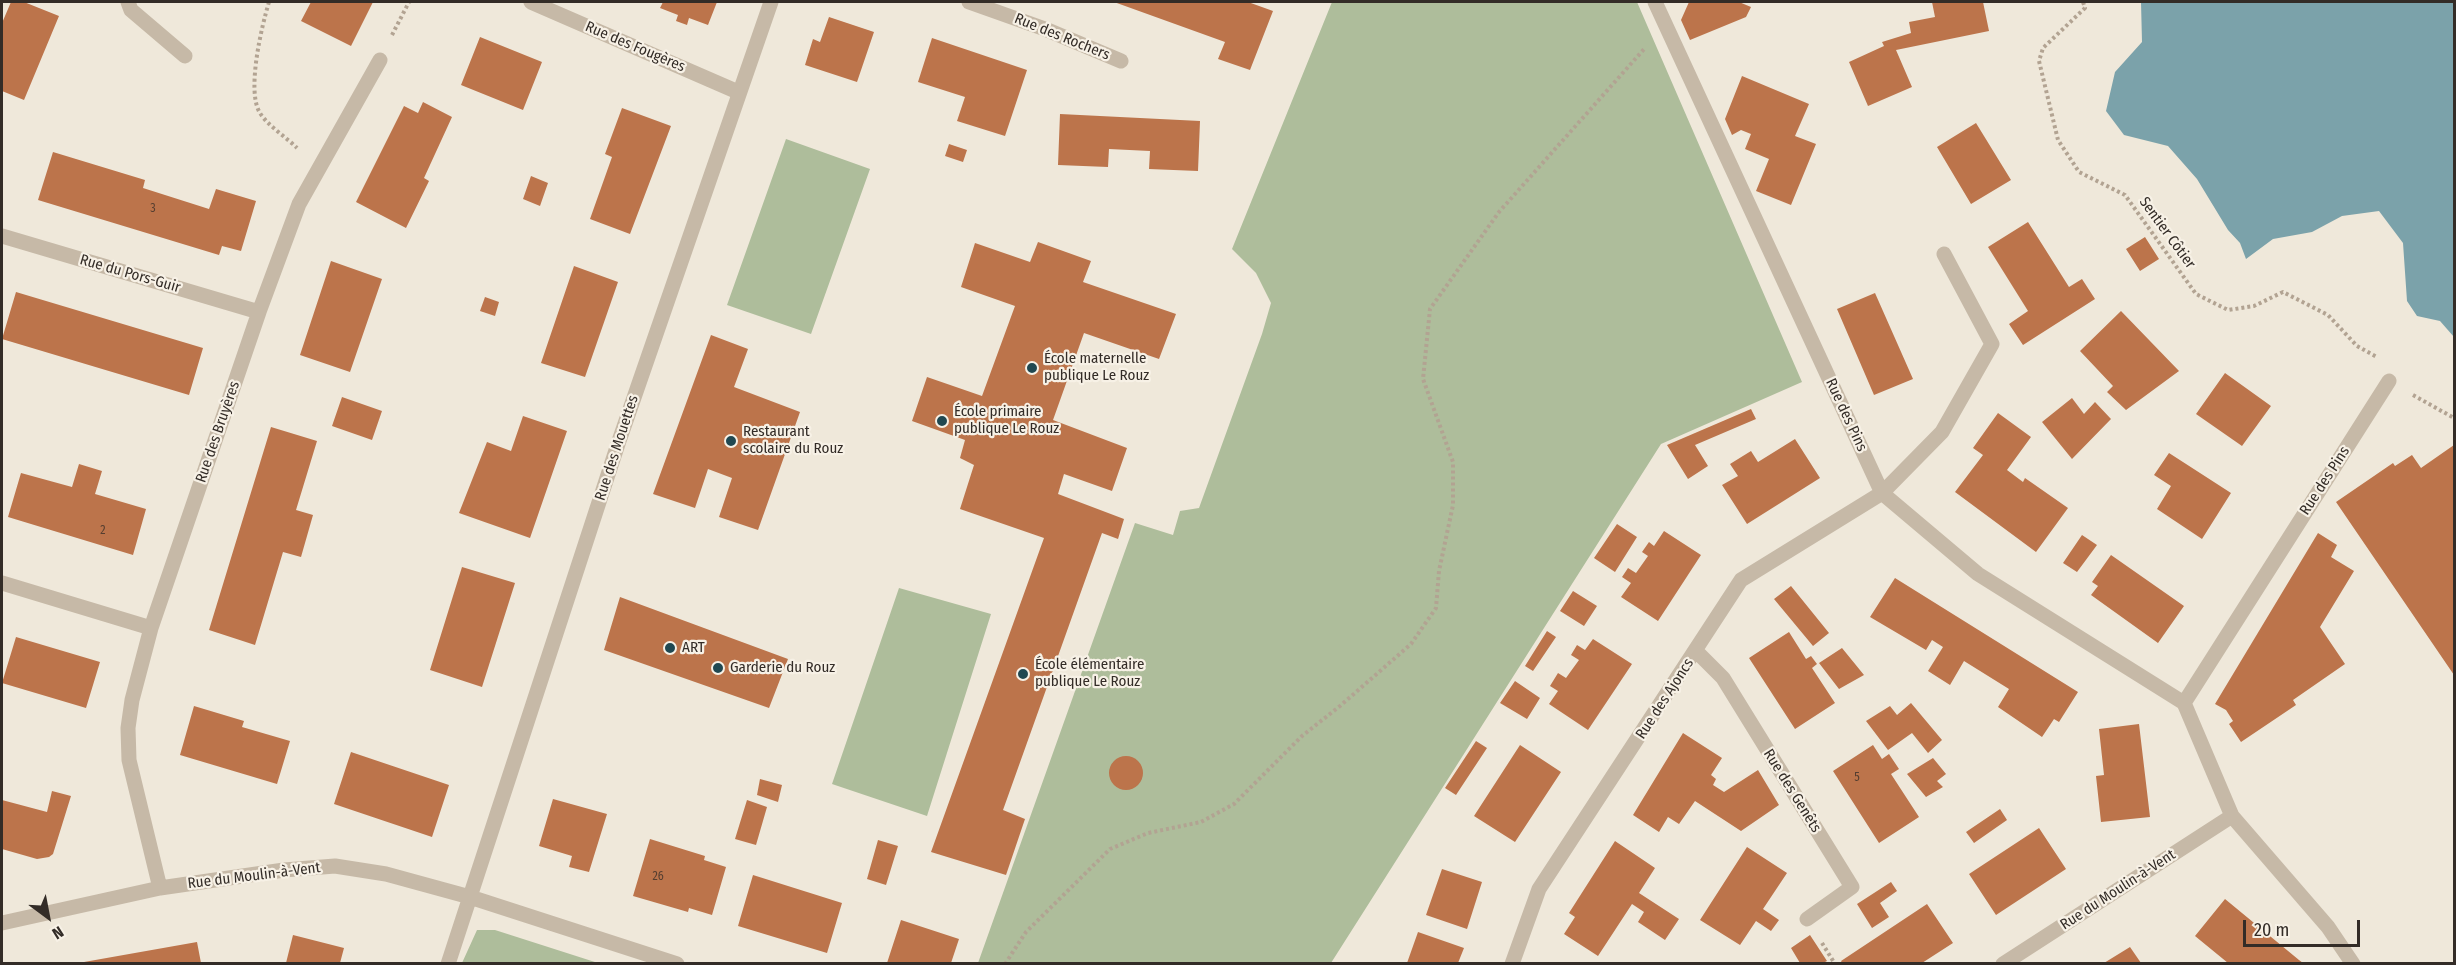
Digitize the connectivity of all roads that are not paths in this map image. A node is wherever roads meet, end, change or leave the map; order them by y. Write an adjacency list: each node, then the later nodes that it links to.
1 (128, 2): 6 (street)
2 (531, 2): 9 (street, Rue des Fougères)
3 (771, 2): 9 (street, Rue des Mouettes)
4 (969, 2): 8 (street, Rue des Rochers)
5 (1656, 2): 14 (street, Rue des Pins)
6 (184, 56)
7 (380, 60): 12 (street, Rue des Bruyères)
8 (1121, 61)
9 (738, 92): 21 (street, Rue des Mouettes)
10 (2, 236): 12 (street, Rue du Pors-Guir)
11 (1944, 254): 14 (street, Rue des Ajoncs)
12 (259, 312): 16 (street, Rue des Bruyères)
13 (2389, 381): 18 (street, Rue des Pins)
14 (1882, 493): 17 (street, Rue des Ajoncs); 18 (street, Rue des Pins)
15 (2, 583): 16 (street)
16 (151, 628): 20 (street, Rue des Bruyères)
17 (1697, 652): 22 (street, Rue des Genêts); 26 (street, Rue des Ajoncs)
18 (2184, 703): 19 (street)
19 (2232, 816): 27 (street, Rue du Moulin-à-Vent); 28 (street)
20 (160, 888): 21 (street, Rue du Moulin-à-Vent); 23 (street, Rue du Moulin-à-Vent)
21 (470, 897): 24 (street, Rue des Mouettes); 25 (street, Rue du Moulin-à-Vent)
22 (1807, 919)
23 (2, 923)
24 (448, 963)
25 (677, 963)
26 (1512, 963)
27 (2003, 963)
28 (2353, 963)

